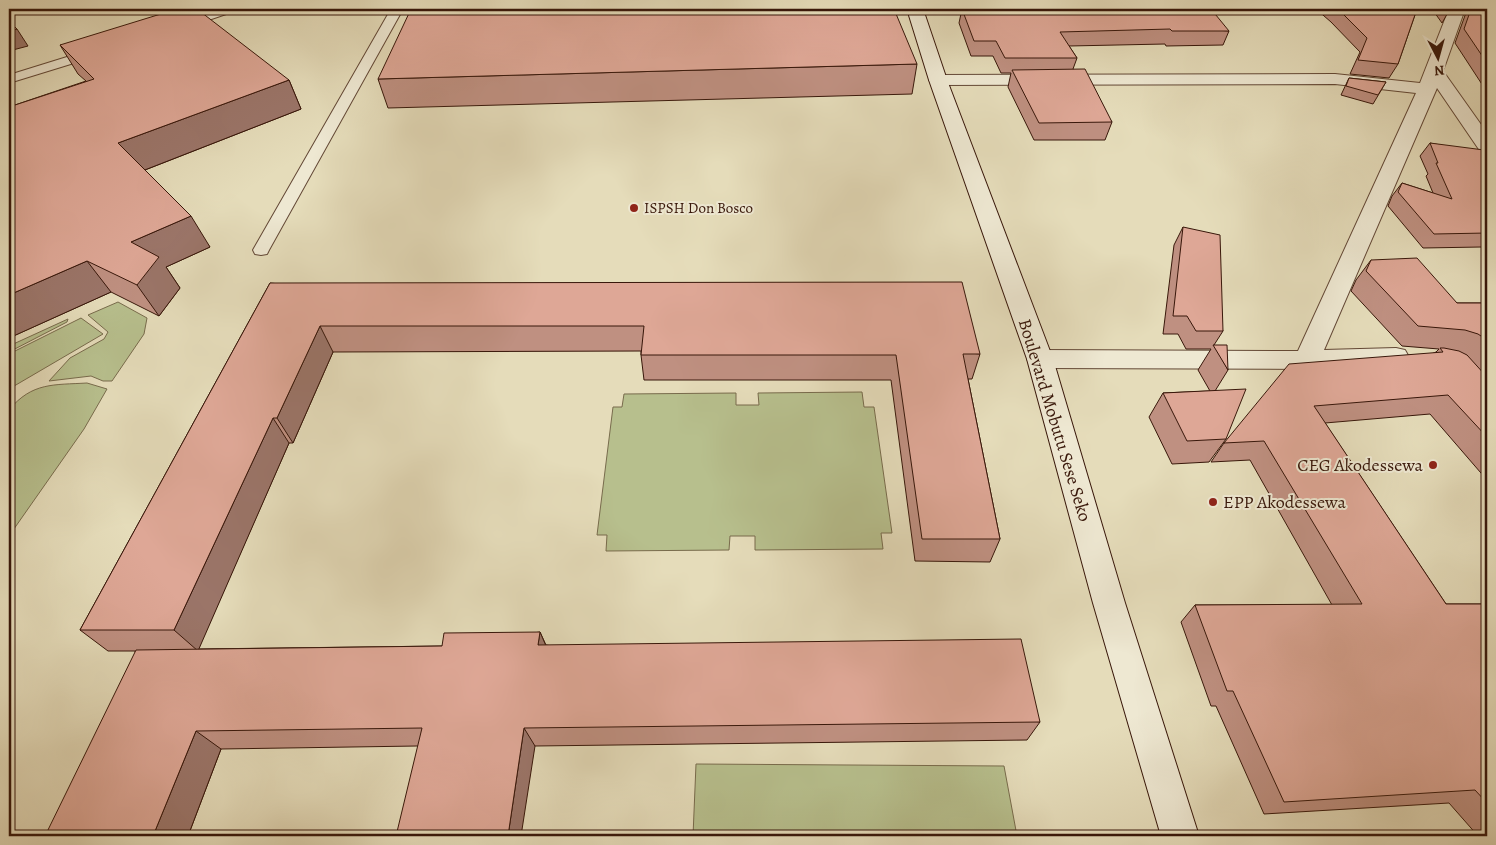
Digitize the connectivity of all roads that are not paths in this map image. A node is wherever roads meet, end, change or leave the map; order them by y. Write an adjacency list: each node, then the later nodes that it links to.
1 (231, 9): 5 (lane)
2 (397, 9): 11 (lane)
3 (914, 9): 8 (street, Boulevard Mobutu Sese Seko)
4 (1457, 9): 9 (street)
5 (166, 29)
6 (111, 47): 7 (lane)
7 (9, 80)
8 (938, 80): 9 (street); 13 (street, Boulevard Mobutu Sese Seko)
9 (1430, 80): 10 (street); 14 (street)
10 (1487, 147)
11 (261, 250)
12 (1417, 357): 14 (street)
13 (1040, 360): 14 (street); 15 (street, Boulevard Mobutu Sese Seko)
14 (1307, 360)
15 (1180, 836)

